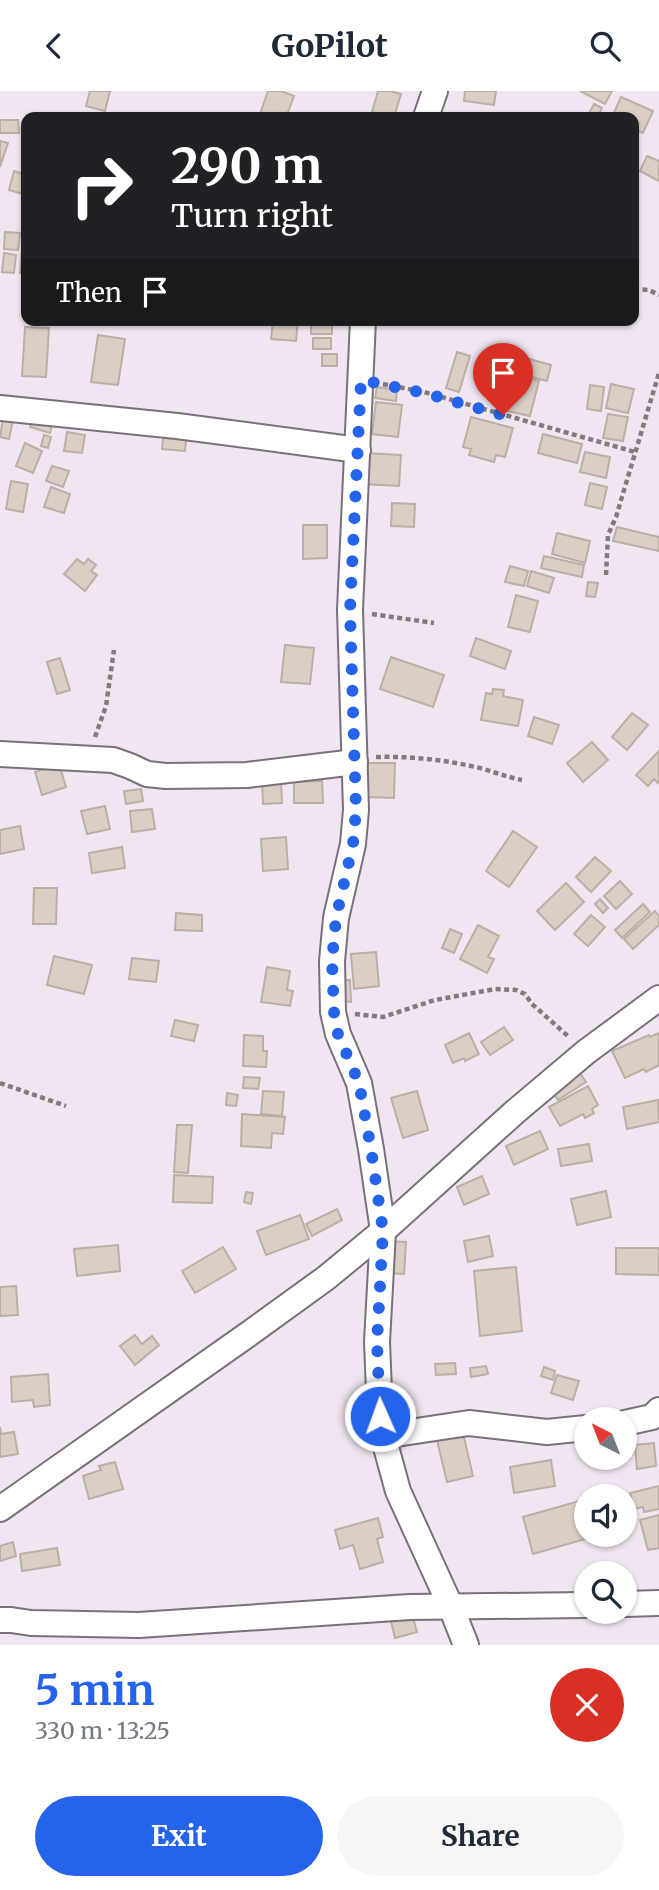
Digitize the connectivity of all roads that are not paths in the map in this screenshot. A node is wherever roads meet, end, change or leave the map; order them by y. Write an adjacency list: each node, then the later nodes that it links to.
1 (435, 91): 2 (street)
2 (428, 112)
3 (363, 326): 5 (street)
4 (0, 408): 5 (street)
5 (358, 450): 7 (street)
6 (0, 754): 7 (street)
7 (355, 762): 9 (street)
8 (659, 998): 9 (street)
9 (383, 1231): 13 (street); 14 (street)
10 (659, 1410): 11 (street)
11 (637, 1420)
12 (574, 1429): 13 (street)
13 (383, 1436): 18 (street)
14 (0, 1510)
15 (659, 1603): 16 (street)
16 (637, 1604)
17 (574, 1605): 18 (street)
18 (450, 1607): 20 (street); 21 (street)
19 (0, 1620): 20 (street)
20 (28, 1634)
21 (466, 1645)

